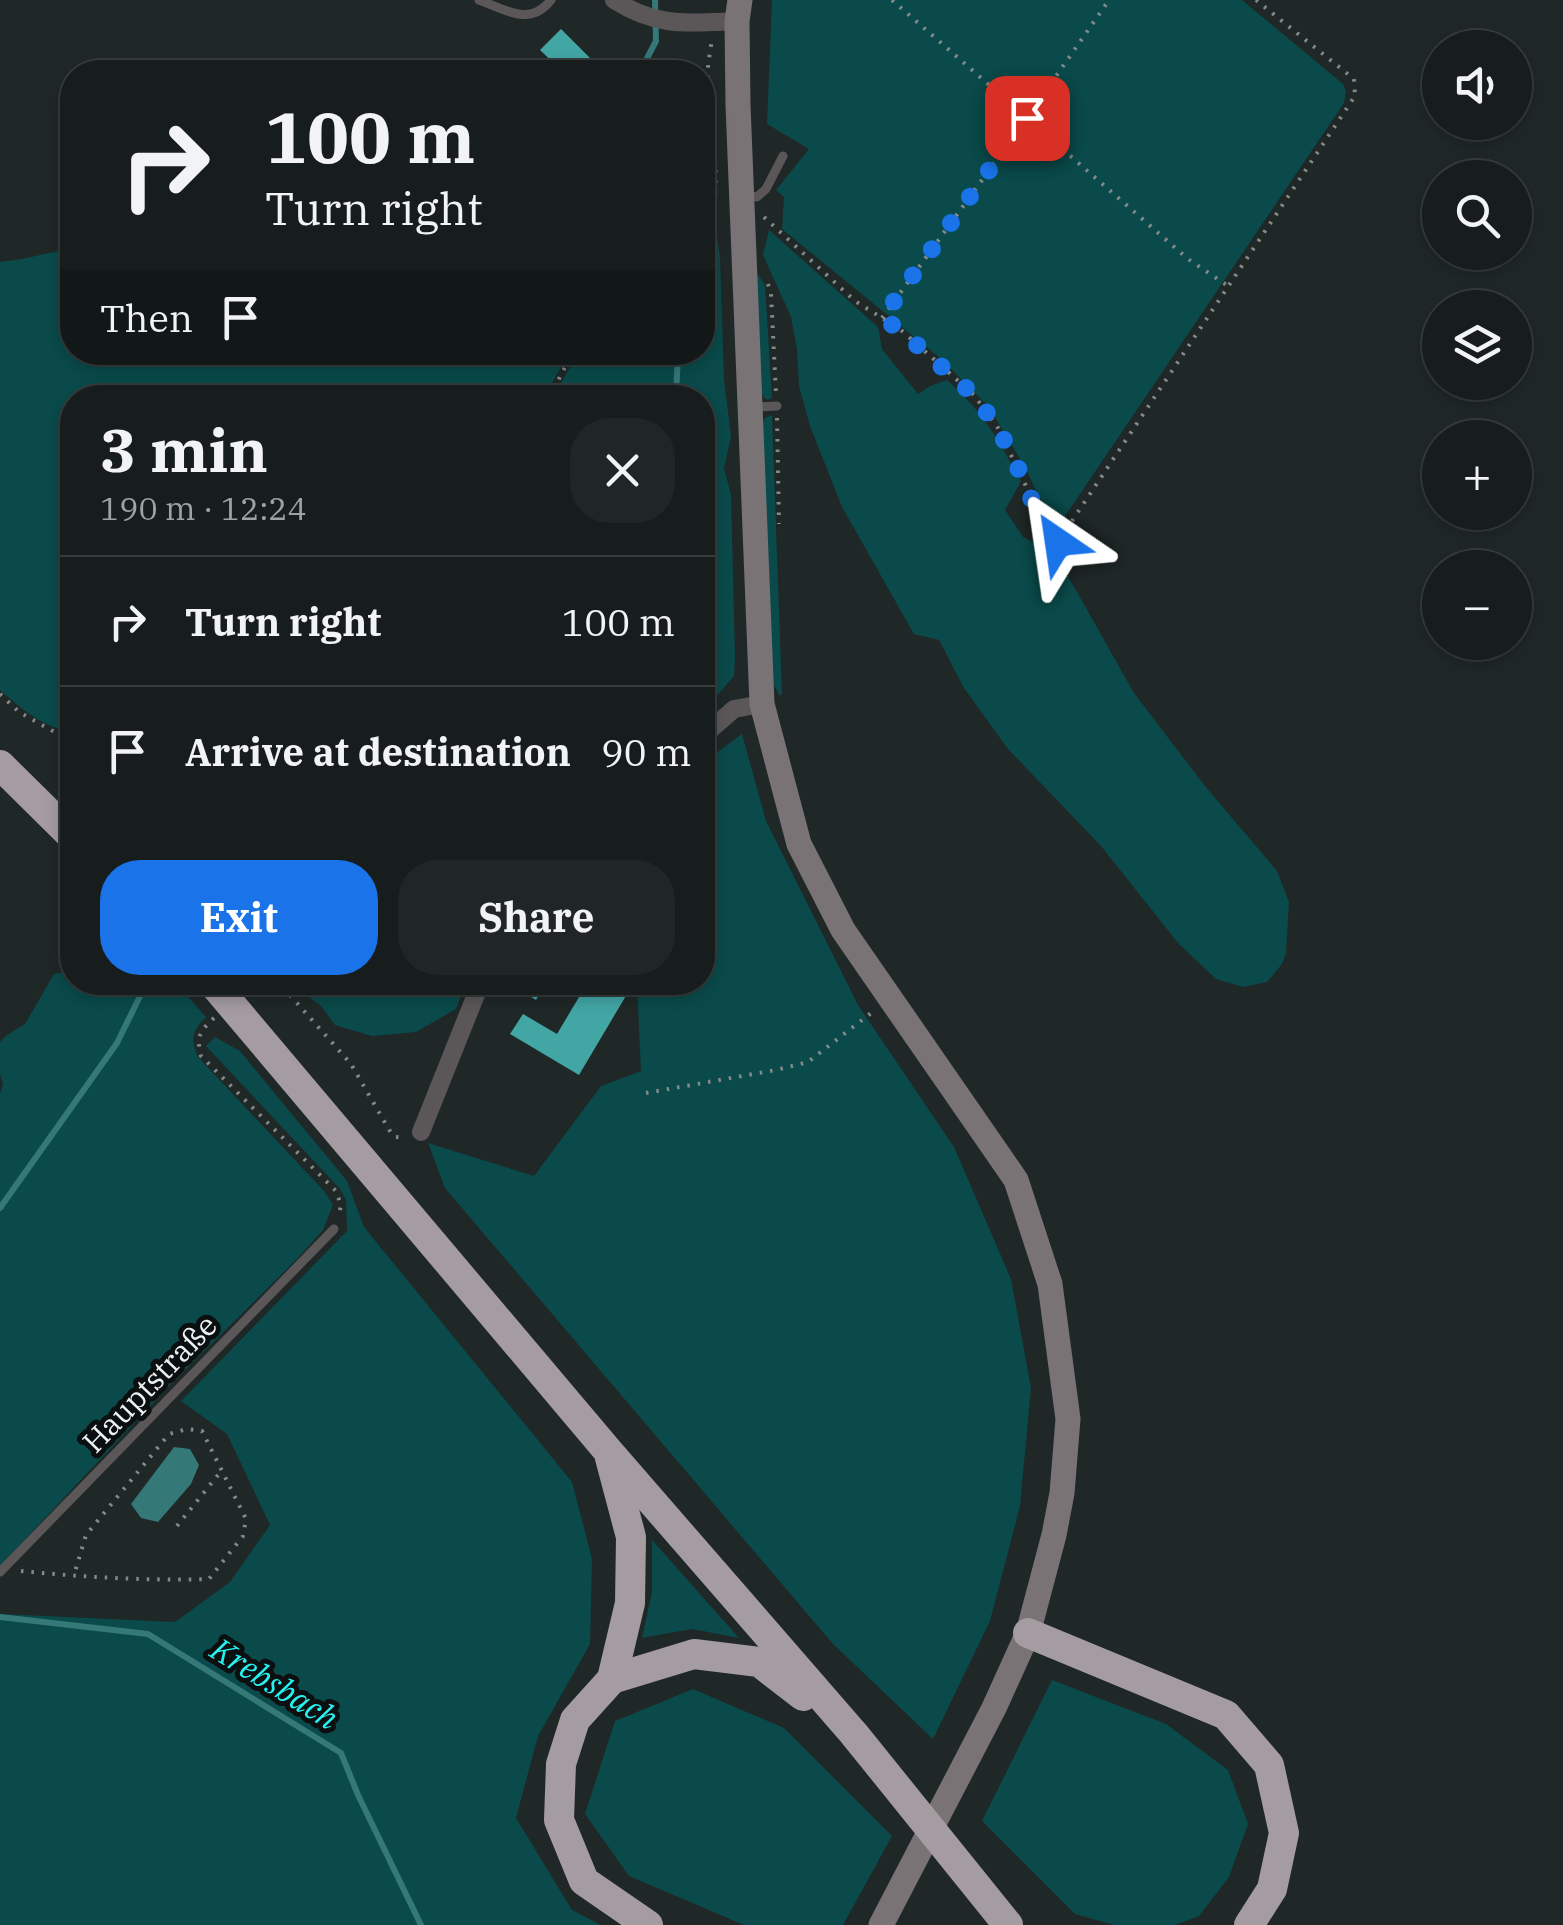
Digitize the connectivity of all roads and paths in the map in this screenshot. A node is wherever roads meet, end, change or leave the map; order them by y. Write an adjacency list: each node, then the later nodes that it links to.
1 (480, 0): 2 (lane)
2 (551, 0)
3 (614, 0): 7 (street)
4 (892, 0): 9 (path)
5 (1110, 0): 9 (path)
6 (1256, 0): 14 (path)
7 (731, 15): 8 (path); 12 (main road)
8 (712, 60)
9 (1027, 118): 14 (path); 15 (path)
10 (783, 156): 12 (lane)
11 (715, 168): 13 (path)
12 (740, 195): 15 (path); 17 (main road)
13 (715, 206)
14 (1228, 286): 15 (path)
15 (882, 318)
16 (777, 406): 17 (lane)
17 (749, 407): 19 (main road)
18 (0, 694): 21 (path)
19 (762, 695): 20 (street); 27 (main road)
20 (715, 726)
21 (60, 735)
22 (0, 765): 23 (highway)
23 (60, 824)
24 (224, 995): 32 (highway)
25 (291, 995): 30 (path)
26 (476, 995): 30 (street)
27 (891, 998): 29 (path); 37 (main road)
28 (198, 1043): 31 (path)
29 (646, 1093)
30 (421, 1132)
31 (334, 1229): 35 (lane, Hauptstraße)
32 (608, 1450): 38 (highway); 39 (highway)
33 (222, 1470): 34 (path); 36 (path); 36 (path)
34 (176, 1526)
35 (2, 1570): 36 (path)
36 (74, 1575)
37 (1028, 1634): 42 (main road); 43 (highway)
38 (612, 1679): 39 (highway); 41 (highway)
39 (854, 1734): 40 (highway)
40 (1009, 1920)
41 (648, 1925)
42 (880, 1925)
43 (1248, 1925)

